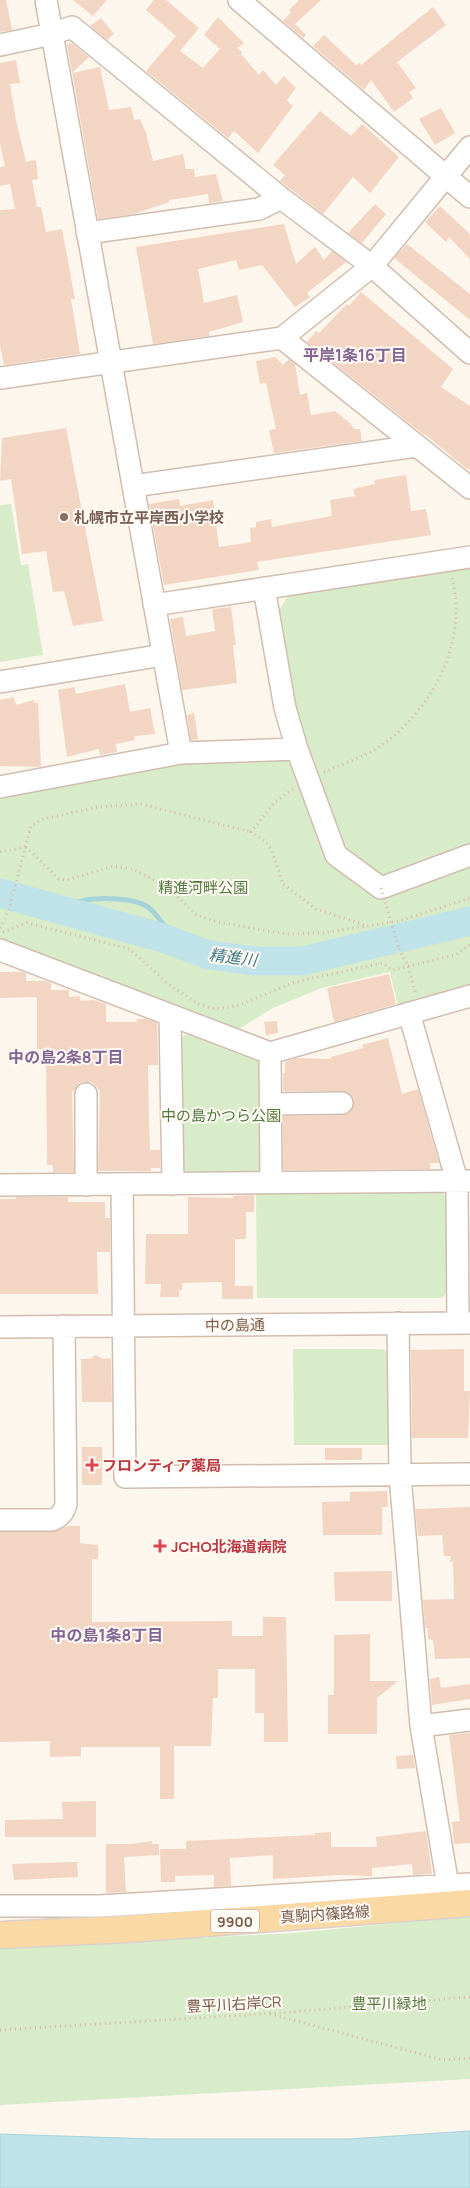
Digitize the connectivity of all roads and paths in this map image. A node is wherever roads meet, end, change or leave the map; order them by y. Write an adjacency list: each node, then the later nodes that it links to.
1 (46, 0): 3 (street)
2 (240, 0): 6 (street)
3 (52, 34): 4 (street); 8 (street); 9 (street)
4 (0, 45)
5 (470, 147): 6 (street)
6 (446, 177): 7 (street); 10 (street)
7 (470, 197)
8 (281, 198): 9 (street); 10 (street)
9 (87, 233): 13 (street)
10 (372, 266): 11 (street); 12 (street)
11 (282, 338): 13 (street); 15 (street)
12 (470, 353)
13 (112, 361): 14 (street); 16 (street)
14 (0, 378)
15 (416, 446): 16 (street); 17 (street)
16 (134, 486): 21 (street)
17 (470, 488)
18 (470, 558): 19 (street)
19 (448, 561): 20 (street); 26 (path)
20 (264, 588): 21 (street); 24 (street)
21 (154, 605): 22 (street)
22 (163, 655): 23 (street); 25 (street)
23 (0, 682)
24 (297, 749): 25 (street); 26 (street)
25 (181, 753): 27 (street)
26 (316, 775): 28 (path); 32 (street)
27 (0, 787)
28 (251, 832): 29 (path); 34 (path)
29 (26, 847): 30 (path); 34 (path); 35 (path)
30 (0, 852)
31 (470, 855): 32 (street)
32 (382, 888): 39 (path, bridge)
33 (470, 898): 34 (path)
34 (365, 925)
35 (0, 928)
36 (0, 933): 39 (path)
37 (470, 945): 39 (path)
38 (0, 950): 42 (street)
39 (408, 966): 41 (path)
40 (470, 996): 41 (street)
41 (413, 1007): 43 (street); 47 (street)
42 (170, 1016): 43 (street); 50 (street)
43 (270, 1053): 45 (street)
44 (86, 1094): 51 (street)
45 (270, 1104): 46 (street); 48 (street)
46 (342, 1104)
47 (463, 1181): 48 (street); 53 (street)
48 (271, 1182): 50 (street)
49 (122, 1184): 50 (street); 51 (street); 56 (street)
50 (173, 1184)
51 (86, 1185): 52 (street)
52 (0, 1186)
53 (464, 1323): 54 (street, 中の島通)
54 (398, 1324): 56 (street, 中の島通); 59 (street)
55 (64, 1326): 56 (street, 中の島通); 57 (street, 中の島通); 60 (street)
56 (124, 1326): 59 (street)
57 (0, 1327)
58 (470, 1474): 59 (street)
59 (400, 1475): 62 (street)
60 (0, 1520)
61 (470, 1720): 62 (street)
62 (421, 1726): 64 (street)
63 (470, 1884): 64 (street)
64 (448, 1886): 66 (street)
65 (470, 1903): 67 (main road, 真駒内篠路線 / 9900)
66 (0, 1906)
67 (0, 1935)
68 (470, 1997): 69 (path, 豊平川右岸CR)
69 (267, 2014): 70 (path, 豊平川右岸CR); 71 (path)
70 (0, 2030)
71 (470, 2058)

